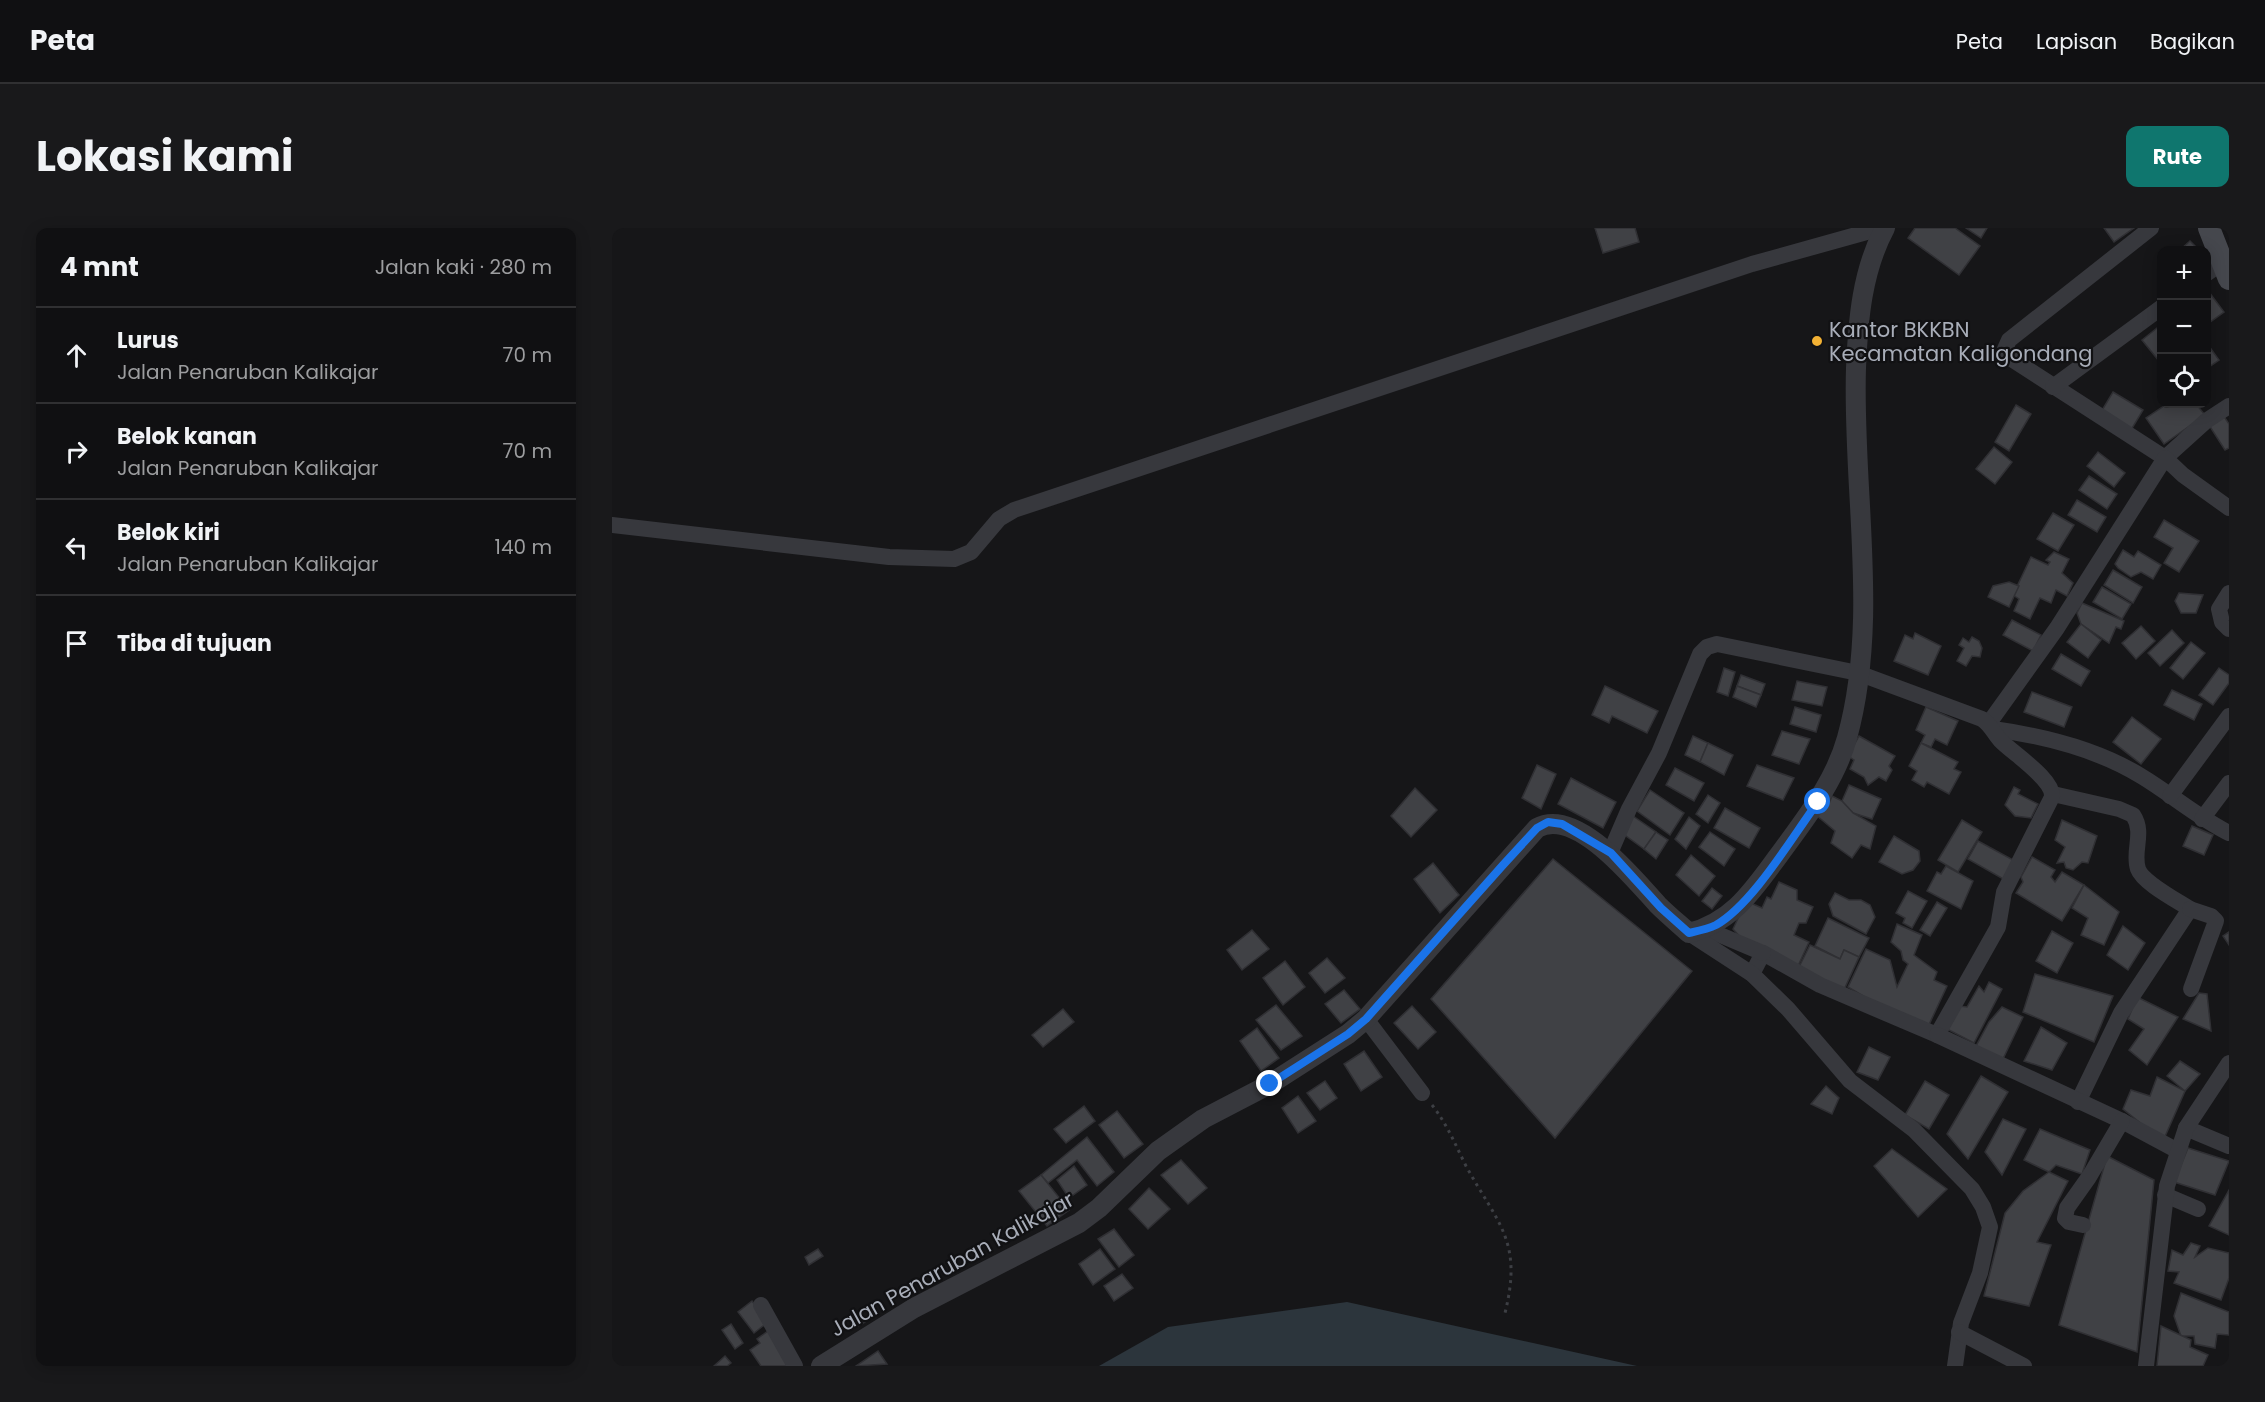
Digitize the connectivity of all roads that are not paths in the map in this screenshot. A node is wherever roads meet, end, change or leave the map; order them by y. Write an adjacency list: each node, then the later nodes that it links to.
1 (1883, 228): 10 (street); 13 (street)
2 (2151, 228): 6 (street)
3 (2209, 228): 4 (main road)
4 (2219, 271)
5 (2157, 311): 6 (street)
6 (2053, 387): 8 (street)
7 (2229, 406): 8 (street)
8 (2165, 458): 9 (street); 15 (street)
9 (2229, 508)
10 (612, 525)
11 (2229, 593): 12 (street)
12 (2229, 629)
13 (1858, 673): 15 (street); 21 (street); 23 (street)
14 (2229, 716): 18 (street)
15 (1991, 726): 17 (street); 18 (street)
16 (2229, 783): 19 (street)
17 (2053, 794): 22 (street); 28 (street)
18 (2170, 796): 19 (street)
19 (2202, 819): 20 (street)
20 (2229, 832)
21 (1611, 853): 23 (street, Jalan Penaruban Kalikajar); 27 (street, Jalan Penaruban Kalikajar)
22 (2190, 909): 26 (street); 31 (street)
23 (1698, 931): 24 (street); 25 (street)
24 (1763, 953): 25 (street); 28 (street)
25 (1752, 974): 40 (street)
26 (2191, 989)
27 (1366, 1019): 30 (street); 42 (street, Jalan Penaruban Kalikajar)
28 (1937, 1035): 31 (street)
29 (2229, 1063): 33 (street)
30 (1422, 1093)
31 (2078, 1102): 32 (street)
32 (2122, 1121): 35 (street); 38 (street)
33 (2186, 1128): 34 (street); 35 (street)
34 (2229, 1146)
35 (2178, 1151): 36 (street)
36 (2165, 1195): 37 (street); 45 (street)
37 (2198, 1209)
38 (2083, 1225)
39 (760, 1305): 41 (street)
40 (1959, 1332): 43 (street); 44 (street)
41 (795, 1366)
42 (821, 1366)
43 (1955, 1366)
44 (2024, 1366)
45 (2146, 1366)

